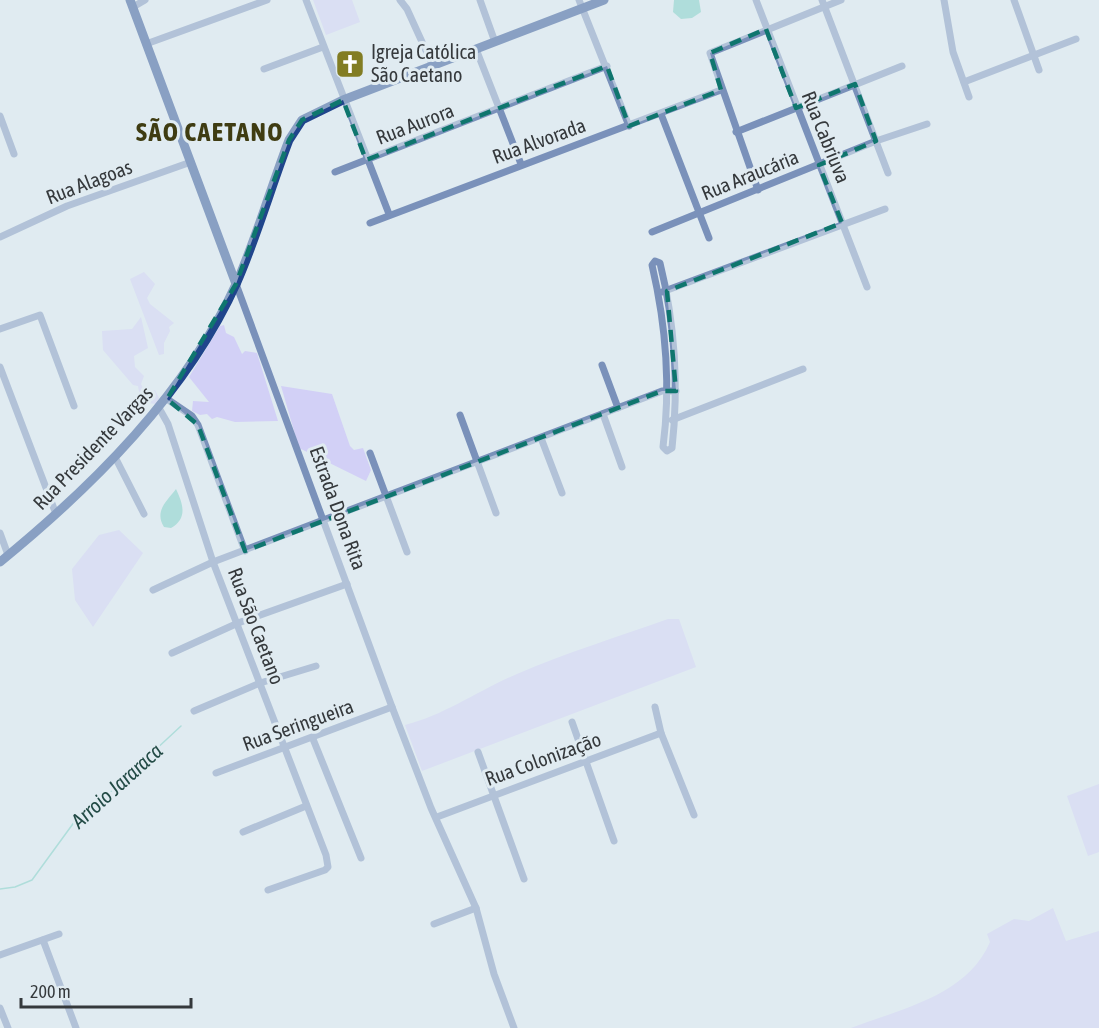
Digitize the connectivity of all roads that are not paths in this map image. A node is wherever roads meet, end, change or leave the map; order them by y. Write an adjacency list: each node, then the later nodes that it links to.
1 (144, 0): 11 (street)
2 (267, 0): 17 (street)
3 (306, 0): 18 (street)
4 (400, 0): 21 (street)
5 (480, 0): 16 (street)
6 (604, 0): 12 (main road, Rua Presidente Vargas)
7 (756, 0): 14 (street, Rua Cabriuva)
8 (841, 0): 13 (street)
9 (944, 0): 26 (street)
10 (1014, 0): 20 (street)
11 (132, 4): 17 (main road, Estrada Dona Rita)
12 (584, 4): 16 (main road, Rua Presidente Vargas); 22 (street)
13 (823, 4): 14 (street); 27 (street)
14 (766, 29): 28 (street); 31 (street, Rua Cabriuva)
15 (1076, 39): 20 (street)
16 (495, 42): 19 (main road, Rua Presidente Vargas)
17 (146, 44): 41 (main road, Estrada Dona Rita)
18 (323, 47): 24 (street); 30 (street)
19 (476, 49): 21 (main road, Rua Presidente Vargas); 32 (street)
20 (1034, 54): 25 (street); 26 (street)
21 (433, 66): 30 (main road, Rua Presidente Vargas)
22 (607, 66): 32 (street, Rua Aurora); 36 (street)
23 (902, 66): 27 (street)
24 (264, 69)
25 (1039, 70)
26 (964, 82): 29 (street)
27 (855, 84): 31 (street); 38 (street)
28 (721, 90): 33 (street, Rua Alvorada); 37 (street)
29 (969, 97)
30 (343, 100): 40 (street); 55 (main road, Rua Presidente Vargas)
31 (796, 108): 37 (street); 43 (street, Rua Cabriuva)
32 (499, 110): 40 (street, Rua Aurora); 42 (street)
33 (661, 114): 36 (street, Rua Alvorada); 49 (street)
34 (0, 116): 39 (street)
35 (927, 124): 38 (street, Rua Araucária)
36 (629, 126): 42 (street, Rua Alvorada)
37 (736, 132): 46 (street)
38 (876, 141): 43 (street, Rua Araucária); 45 (street)
39 (14, 154)
40 (366, 160): 44 (street, Rua Aurora); 48 (street)
41 (190, 162): 53 (street, Rua Alagoas); 55 (main road, Estrada Dona Rita)
42 (521, 164): 48 (street, Rua Alvorada)
43 (819, 165): 46 (street, Rua Araucária); 51 (street, Rua Cabriuva)
44 (335, 172)
45 (888, 173)
46 (758, 190): 49 (street, Rua Araucária)
47 (885, 209): 51 (street)
48 (388, 214): 50 (street, Rua Alvorada)
49 (700, 214): 52 (street, Rua Araucária); 54 (street)
50 (370, 223)
51 (842, 223): 56 (street, Rua Cabriuva); 57 (street)
52 (652, 232)
53 (0, 237)
54 (709, 238)
55 (236, 284): 64 (main road, Rua Presidente Vargas); 82 (street, Estrada Dona Rita)
56 (867, 287)
57 (662, 292): 62 (street); 63 (street)
58 (0, 329): 65 (street)
59 (602, 365): 67 (street)
60 (0, 367): 80 (street)
61 (803, 369): 71 (street)
62 (668, 391): 63 (street); 67 (street); 70 (street)
63 (676, 392): 71 (street)
64 (166, 399): 66 (main road, Rua Presidente Vargas); 84 (street)
65 (74, 406)
66 (159, 408): 74 (main road, Rua Presidente Vargas); 88 (street, Rua São Caetano)
67 (618, 408): 68 (street)
68 (603, 414): 72 (street); 76 (street)
69 (460, 415): 75 (street)
70 (666, 420): 71 (street); 71 (street)
71 (675, 420)
72 (541, 438): 75 (street); 77 (street)
73 (370, 453): 78 (street)
74 (115, 457): 80 (main road, Rua Presidente Vargas); 81 (street)
75 (478, 462): 78 (street); 79 (street)
76 (622, 467)
77 (562, 494)
78 (387, 497): 82 (street); 85 (street)
79 (496, 513)
80 (56, 514): 86 (main road, Rua Presidente Vargas)
81 (144, 514)
82 (324, 522): 84 (street); 89 (street, Estrada Dona Rita)
83 (0, 533): 86 (street)
84 (245, 551): 88 (street)
85 (407, 552)
86 (8, 555): 87 (main road, Rua Presidente Vargas)
87 (0, 562)
88 (213, 562): 90 (street); 91 (street, Rua São Caetano)
89 (347, 584): 91 (street); 95 (street, Estrada Dona Rita)
90 (153, 590)
91 (238, 623): 92 (street); 94 (street, Rua São Caetano)
92 (172, 653)
93 (315, 666): 94 (street)
94 (260, 683): 97 (street); 101 (street, Rua São Caetano)
95 (392, 707): 100 (street, Rua Seringueira); 108 (street, Estrada Dona Rita)
96 (655, 707): 99 (street)
97 (194, 711)
98 (572, 722): 103 (street)
99 (661, 734): 103 (street, Rua Colonização); 107 (street)
100 (313, 738): 101 (street, Rua Seringueira); 111 (street)
101 (285, 748): 104 (street, Rua Seringueira); 106 (street, Rua São Caetano)
102 (478, 752): 105 (street)
103 (585, 762): 105 (street, Rua Colonização); 110 (street)
104 (216, 773)
105 (495, 794): 108 (street, Rua Colonização); 112 (street)
106 (306, 806): 109 (street); 113 (street, Rua São Caetano)
107 (694, 815)
108 (437, 817): 114 (street, Estrada Dona Rita)
109 (243, 832)
110 (614, 841)
111 (361, 858)
112 (524, 879)
113 (268, 890)
114 (476, 908): 115 (street); 123 (street, Estrada Dona Rita)
115 (434, 924)
116 (59, 934): 117 (street)
117 (43, 940): 118 (street); 122 (street)
118 (0, 955)
119 (0, 1008): 120 (street)
120 (2, 1020): 121 (street)
121 (8, 1028)
122 (76, 1028)
123 (514, 1028)

